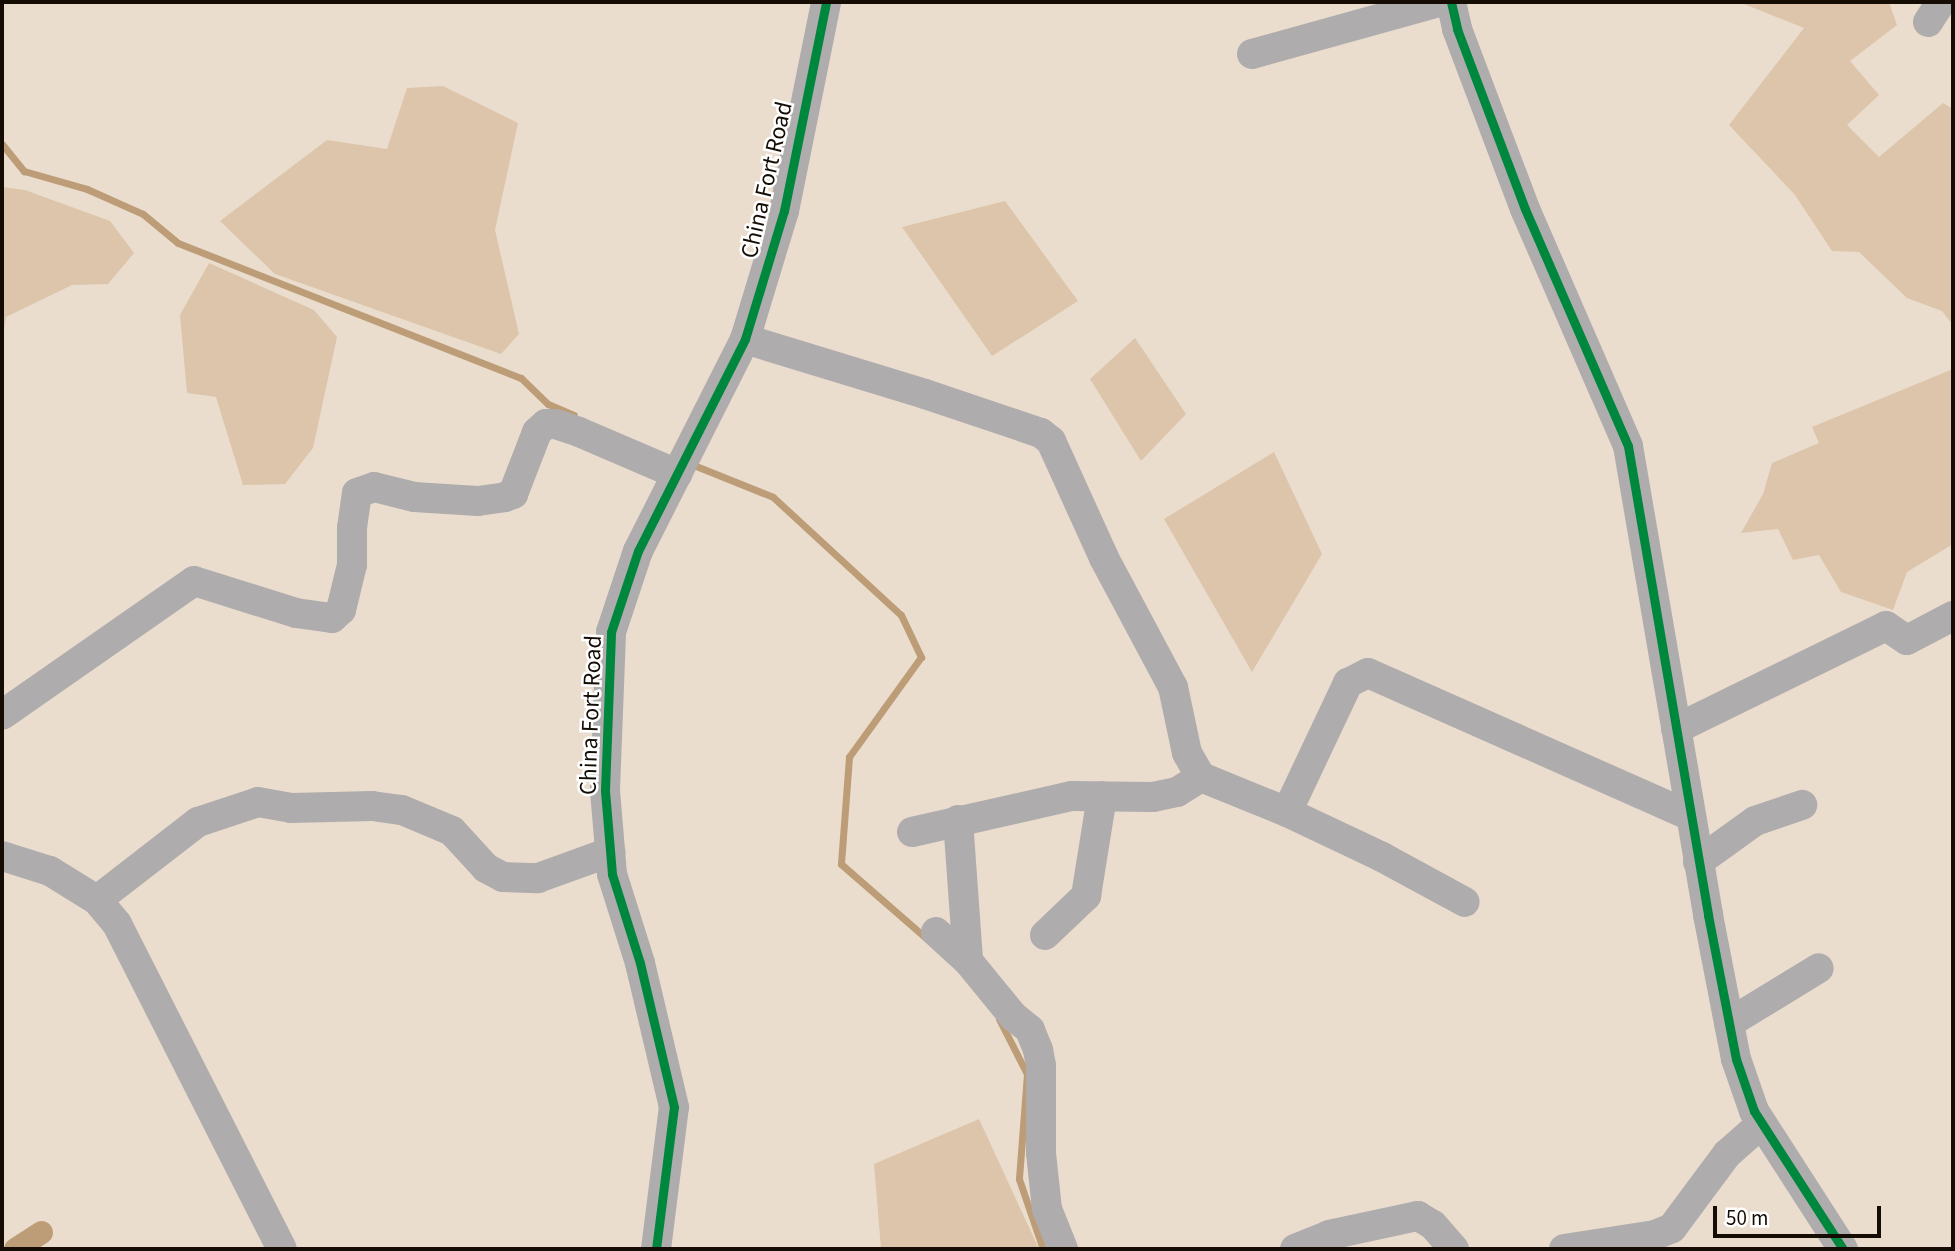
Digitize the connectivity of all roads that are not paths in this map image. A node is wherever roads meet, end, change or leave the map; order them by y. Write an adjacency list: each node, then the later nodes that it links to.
1 (826, 2): 5 (street, China Fort Road)
2 (1439, 2): 4 (street)
3 (1451, 2): 9 (street)
4 (1252, 54)
5 (745, 340): 6 (street, China Fort Road); 10 (street)
6 (683, 461): 8 (street); 17 (street, China Fort Road)
7 (1953, 615): 9 (street)
8 (2, 715)
9 (1676, 729): 14 (street)
10 (1201, 777): 11 (street); 13 (street)
11 (1102, 796): 15 (street); 23 (street)
12 (1802, 804): 19 (street)
13 (1287, 813): 14 (street); 21 (street)
14 (1690, 816): 19 (street)
15 (958, 820): 16 (street); 24 (street)
16 (912, 832)
17 (610, 852): 20 (street); 29 (street, China Fort Road)
18 (2, 856): 20 (street)
19 (1698, 862): 26 (street)
20 (97, 900): 28 (street)
21 (1465, 902)
22 (936, 932): 24 (street)
23 (1045, 935)
24 (968, 961): 30 (street)
25 (1819, 968): 26 (street)
26 (1729, 1023): 27 (street)
27 (1762, 1124): 33 (street); 34 (street)
28 (282, 1249)
29 (656, 1249)
30 (1063, 1249)
31 (1294, 1249): 32 (street)
32 (1454, 1249)
33 (1564, 1249)
34 (1843, 1249)

